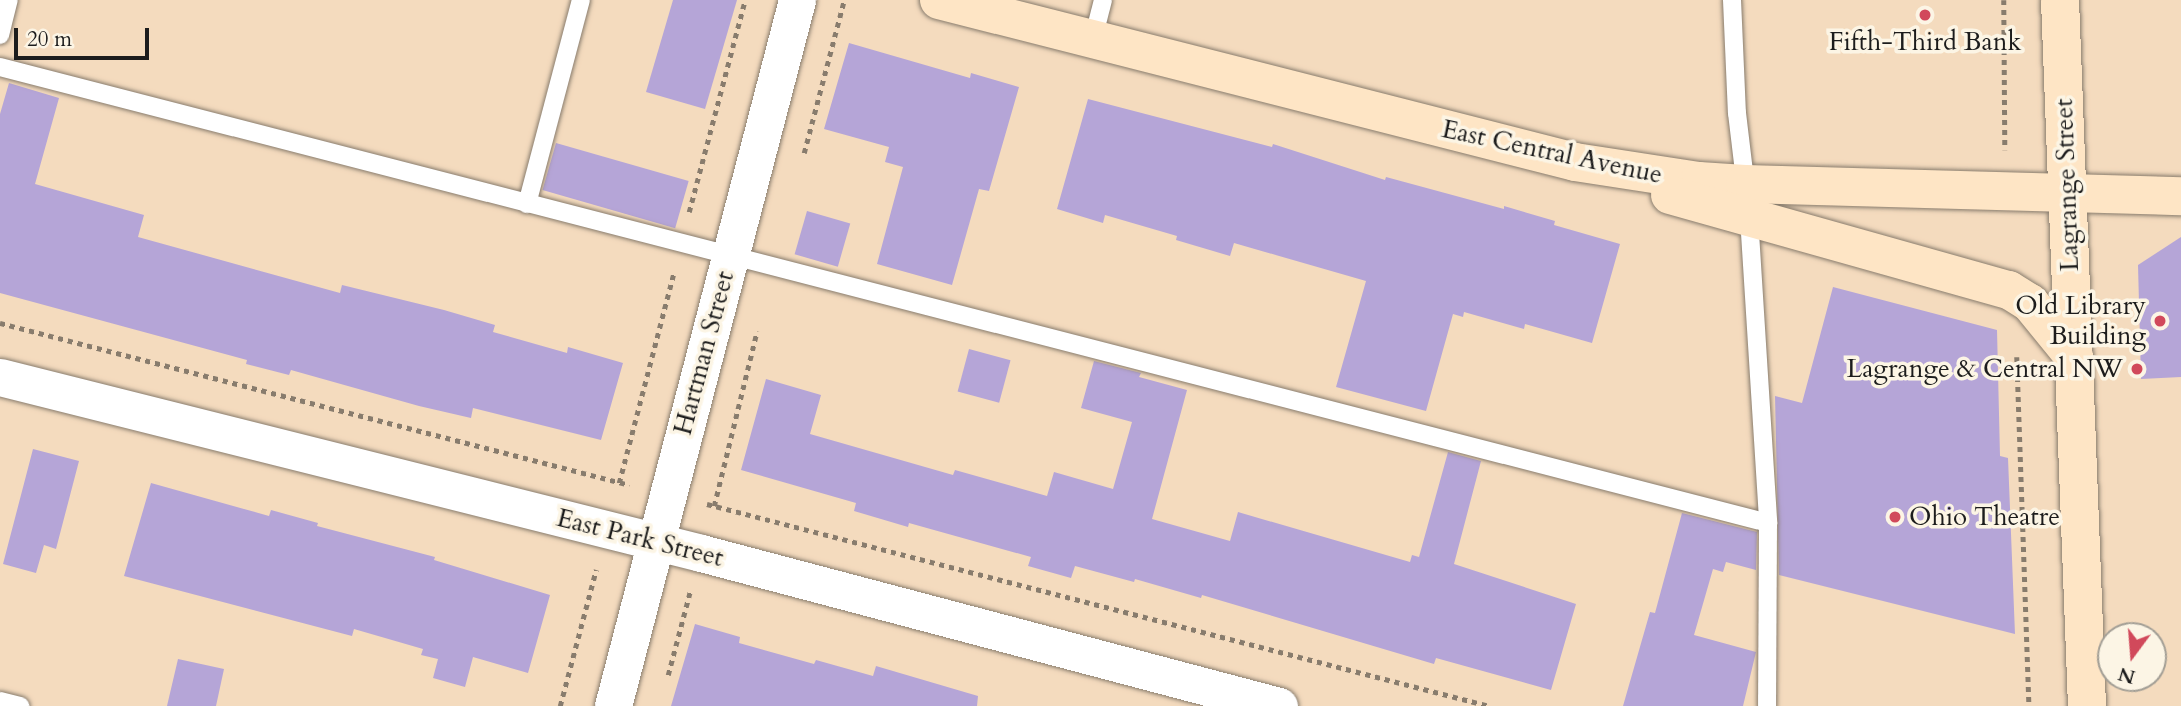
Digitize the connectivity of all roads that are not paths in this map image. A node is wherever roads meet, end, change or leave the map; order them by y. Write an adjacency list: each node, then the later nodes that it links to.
1 (9, 0): 8 (lane)
2 (581, 0): 14 (lane)
3 (797, 0): 15 (street, Hartman Street)
4 (939, 0): 9 (street, East Central Avenue)
5 (1103, 0): 9 (lane)
6 (1732, 0): 13 (lane)
7 (2060, 0): 11 (street, Lagrange Street)
8 (0, 35)
9 (1093, 39): 13 (street, East Central Avenue)
10 (0, 66): 14 (lane)
11 (2066, 194): 12 (street, East Central Avenue); 13 (street, East Central Avenue); 16 (street, Lagrange Street)
12 (2181, 196)
13 (1747, 201): 16 (street); 18 (lane)
14 (527, 204): 15 (lane)
15 (730, 257): 18 (lane); 19 (street, Hartman Street)
16 (2074, 357): 25 (street, Lagrange Street)
17 (0, 377): 19 (street, East Park Street)
18 (1768, 523): 24 (lane)
19 (656, 541): 22 (street, Hartman Street); 23 (street, East Park Street)
20 (0, 701): 21 (lane)
21 (20, 706)
22 (613, 706)
23 (1279, 706)
24 (1767, 706)
25 (2087, 706)

